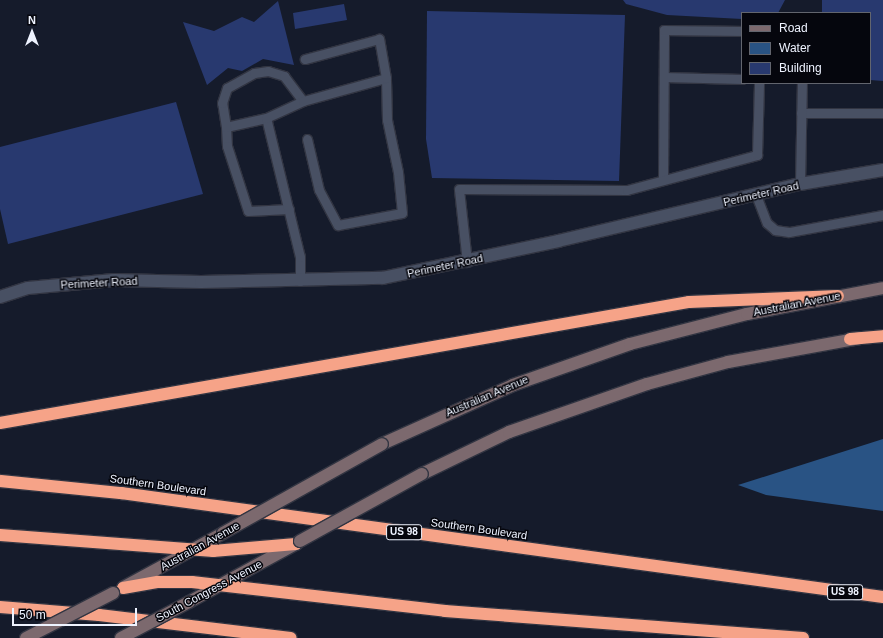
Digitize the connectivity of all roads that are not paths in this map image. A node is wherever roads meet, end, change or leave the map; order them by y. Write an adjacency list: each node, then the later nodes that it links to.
1 (741, 31): 3 (lane)
2 (305, 59): 4 (lane)
3 (664, 77): 5 (lane); 15 (lane)
4 (386, 78): 8 (lane); 13 (lane)
5 (741, 79)
6 (759, 84): 15 (lane)
7 (802, 84): 9 (lane)
8 (303, 101): 11 (lane); 12 (lane)
9 (801, 113): 10 (lane); 16 (lane)
10 (883, 113)
11 (266, 118): 12 (lane); 18 (lane)
12 (226, 127): 18 (lane)
13 (307, 140)
14 (883, 170): 16 (street, Perimeter Road)
15 (663, 180): 20 (lane)
16 (800, 184): 17 (street, Perimeter Road)
17 (756, 195): 19 (lane); 20 (street, Perimeter Road)
18 (289, 209): 21 (lane)
19 (883, 215)
20 (467, 262): 21 (street, Perimeter Road)
21 (300, 281): 24 (street, Perimeter Road)
22 (883, 288): 23 (main road, Australian Avenue)
23 (838, 296): 27 (highway); 31 (main road, Australian Avenue, bridge)
24 (0, 297)
25 (883, 335): 26 (highway)
26 (850, 339): 30 (main road, bridge)
27 (0, 423)
28 (0, 481): 34 (highway, Southern Boulevard / US 98)
29 (0, 535): 31 (highway)
30 (298, 543): 31 (highway); 32 (main road, South Congress Avenue)
31 (192, 550): 33 (main road, Australian Avenue)
32 (219, 586): 33 (highway); 37 (main road, South Congress Avenue, bridge); 39 (highway)
33 (118, 590): 36 (main road, bridge)
34 (883, 597)
35 (0, 607): 38 (highway)
36 (26, 638)
37 (121, 638)
38 (291, 638)
39 (803, 638)

